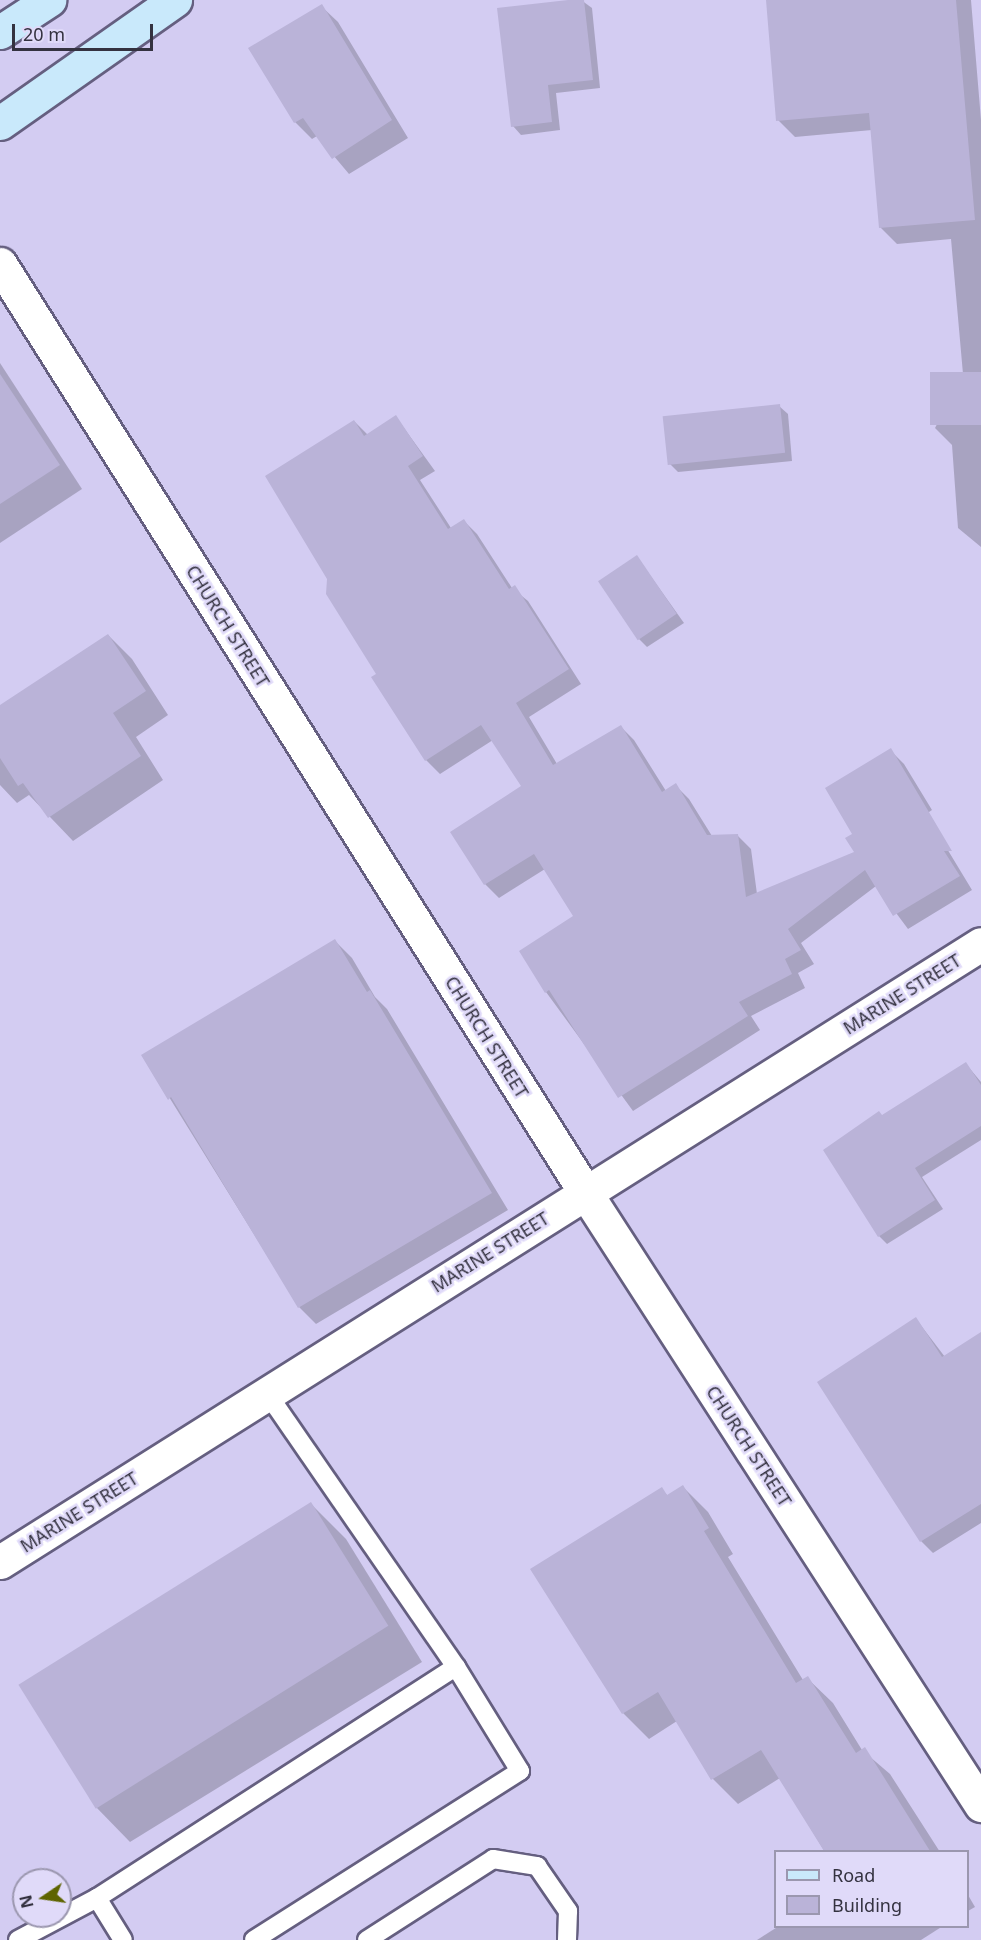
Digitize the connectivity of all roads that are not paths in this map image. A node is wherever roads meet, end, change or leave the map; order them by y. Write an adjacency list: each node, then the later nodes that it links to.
1 (49, 0): 3 (main road)
2 (175, 0): 4 (main road)
3 (0, 32)
4 (0, 123)
5 (0, 264): 7 (street, CHURCH STREET)
6 (981, 944): 7 (street, MARINE STREET)
7 (585, 1192): 8 (street, MARINE STREET); 11 (street, CHURCH STREET)
8 (267, 1394): 9 (street, MARINE STREET); 10 (lane)
9 (0, 1562)
10 (456, 1667): 12 (lane); 15 (lane)
11 (981, 1805)
12 (97, 1898): 13 (lane); 14 (lane)
13 (18, 1940)
14 (123, 1940)
15 (254, 1940)
16 (367, 1940): 17 (lane)
17 (567, 1940)

